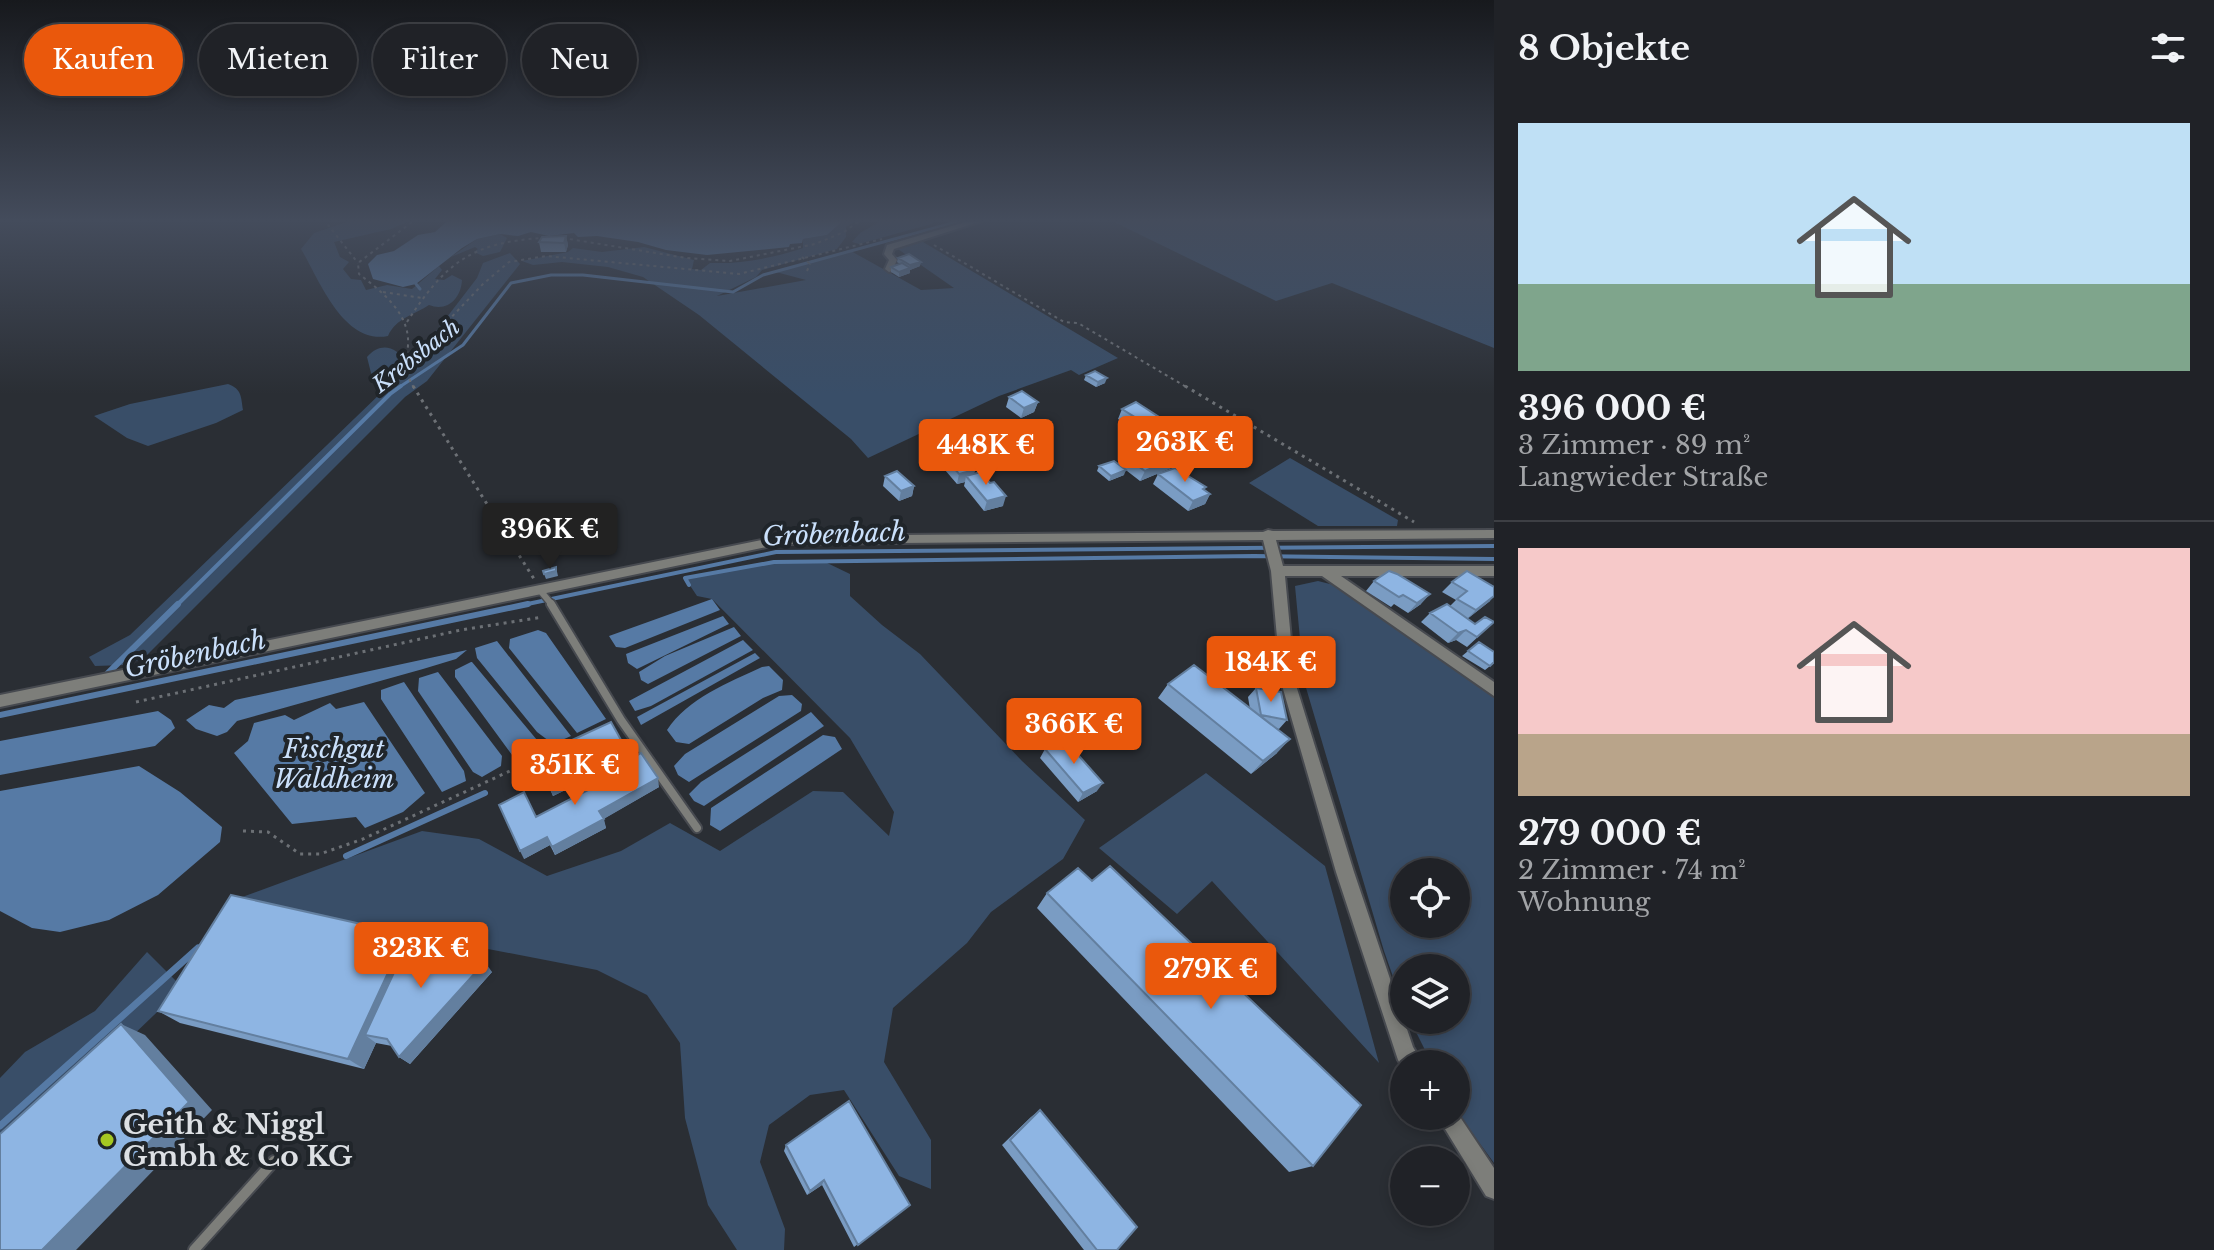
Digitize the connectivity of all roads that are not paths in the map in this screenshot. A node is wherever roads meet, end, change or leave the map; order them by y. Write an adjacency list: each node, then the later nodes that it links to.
1 (1268, 534): 2 (street); 3 (street); 6 (street)
2 (1494, 534)
3 (1278, 571): 4 (street); 10 (street)
4 (1325, 571): 5 (street); 7 (street)
5 (1494, 571)
6 (542, 592): 8 (street); 9 (lane)
7 (1494, 690)
8 (0, 701)
9 (697, 828)
10 (1404, 1050)
11 (1456, 1130): 13 (street)
12 (274, 1161): 14 (lane)
13 (1494, 1188)
14 (194, 1250)

